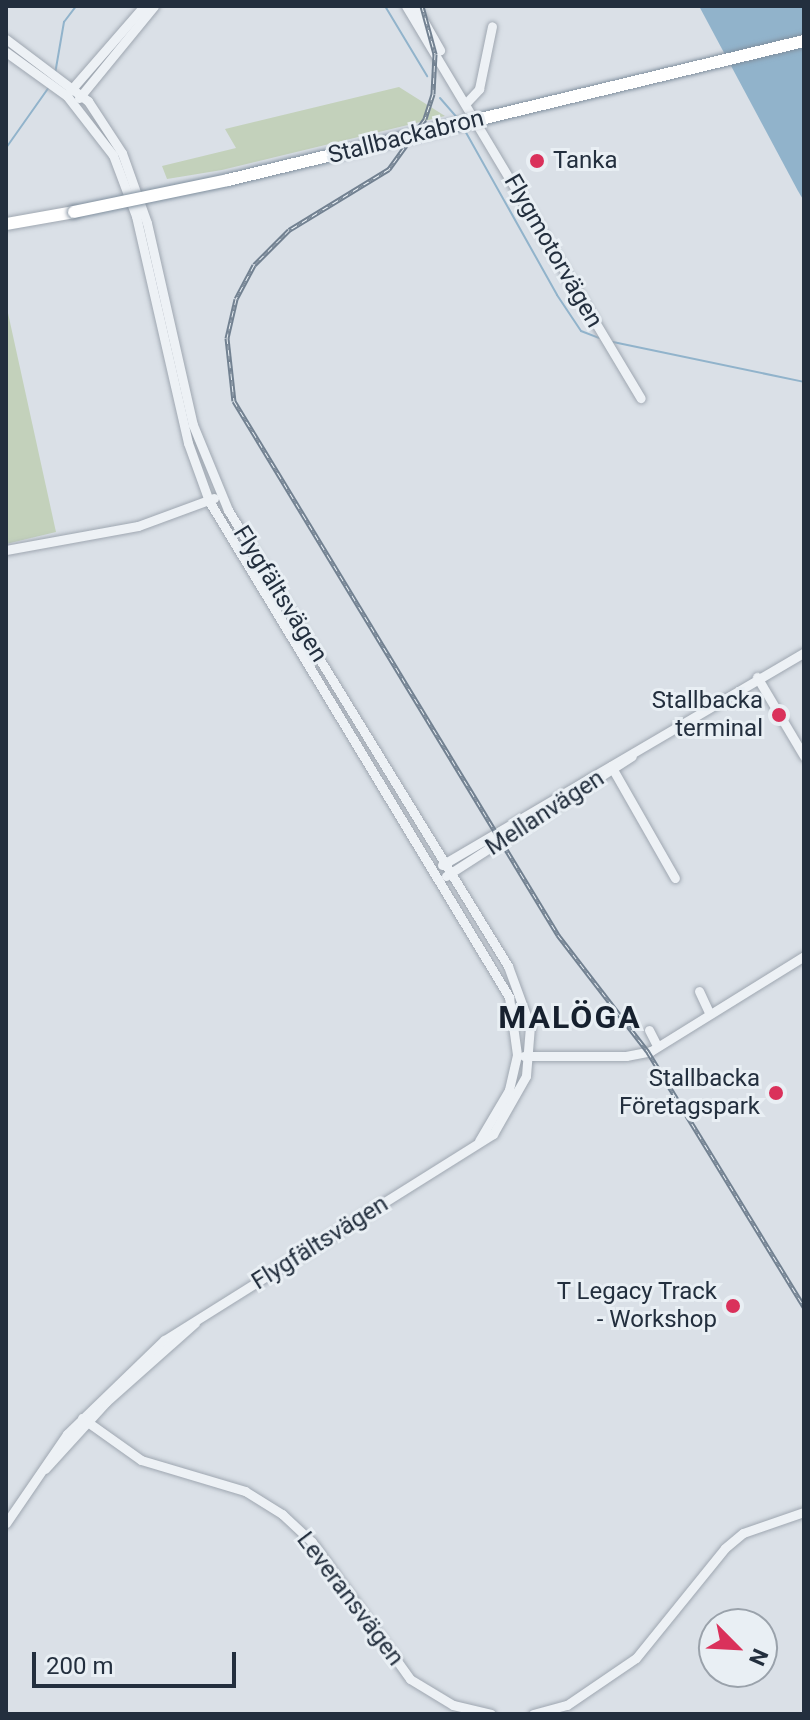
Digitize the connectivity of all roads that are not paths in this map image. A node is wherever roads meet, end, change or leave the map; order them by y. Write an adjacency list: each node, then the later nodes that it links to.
1 (144, 6): 10 (street)
2 (154, 6): 11 (street)
3 (406, 6): 12 (street, Flygmotorvägen)
4 (415, 6): 12 (street, Flygmotorvägen)
5 (492, 26): 12 (street)
6 (6, 39): 9 (street, Flygfältsvägen)
7 (804, 41): 14 (highway, Stallbackabron, bridge)
8 (6, 52): 9 (street, Flygfältsvägen)
9 (47, 73): 10 (street, Flygfältsvägen); 10 (street, Flygfältsvägen)
10 (67, 91): 11 (street, Flygfältsvägen); 13 (street, Flygfältsvägen)
11 (82, 96): 13 (street); 16 (street, Flygfältsvägen)
12 (467, 102): 15 (street, Flygmotorvägen)
13 (75, 104): 17 (street, Flygfältsvägen)
14 (6, 224)
15 (641, 398)
16 (221, 494): 17 (street); 23 (street, Flygfältsvägen)
17 (209, 501): 18 (street); 23 (street, Flygfältsvägen)
18 (6, 550)
19 (804, 653): 20 (street, Mellanvägen)
20 (757, 677): 21 (street); 22 (street, Mellanvägen)
21 (804, 756)
22 (611, 766): 23 (street, Mellanvägen); 24 (street, Mellanvägen); 25 (street)
23 (440, 865): 24 (street, Flygfältsvägen)
24 (446, 876): 31 (street, Flygfältsvägen); 32 (street, Flygfältsvägen)
25 (675, 878)
26 (804, 956): 28 (street)
27 (699, 991): 28 (street)
28 (709, 1012): 30 (street)
29 (649, 1030): 30 (street)
30 (657, 1046): 32 (street)
31 (517, 1055): 32 (street); 33 (street, Flygfältsvägen)
32 (529, 1056): 33 (street, Flygfältsvägen)
33 (477, 1145): 34 (street, Flygfältsvägen)
34 (85, 1420): 36 (street, Flygfältsvägen); 37 (street, Leveransvägen)
35 (804, 1512): 38 (street)
36 (6, 1523)
37 (491, 1714)
38 (533, 1714)

